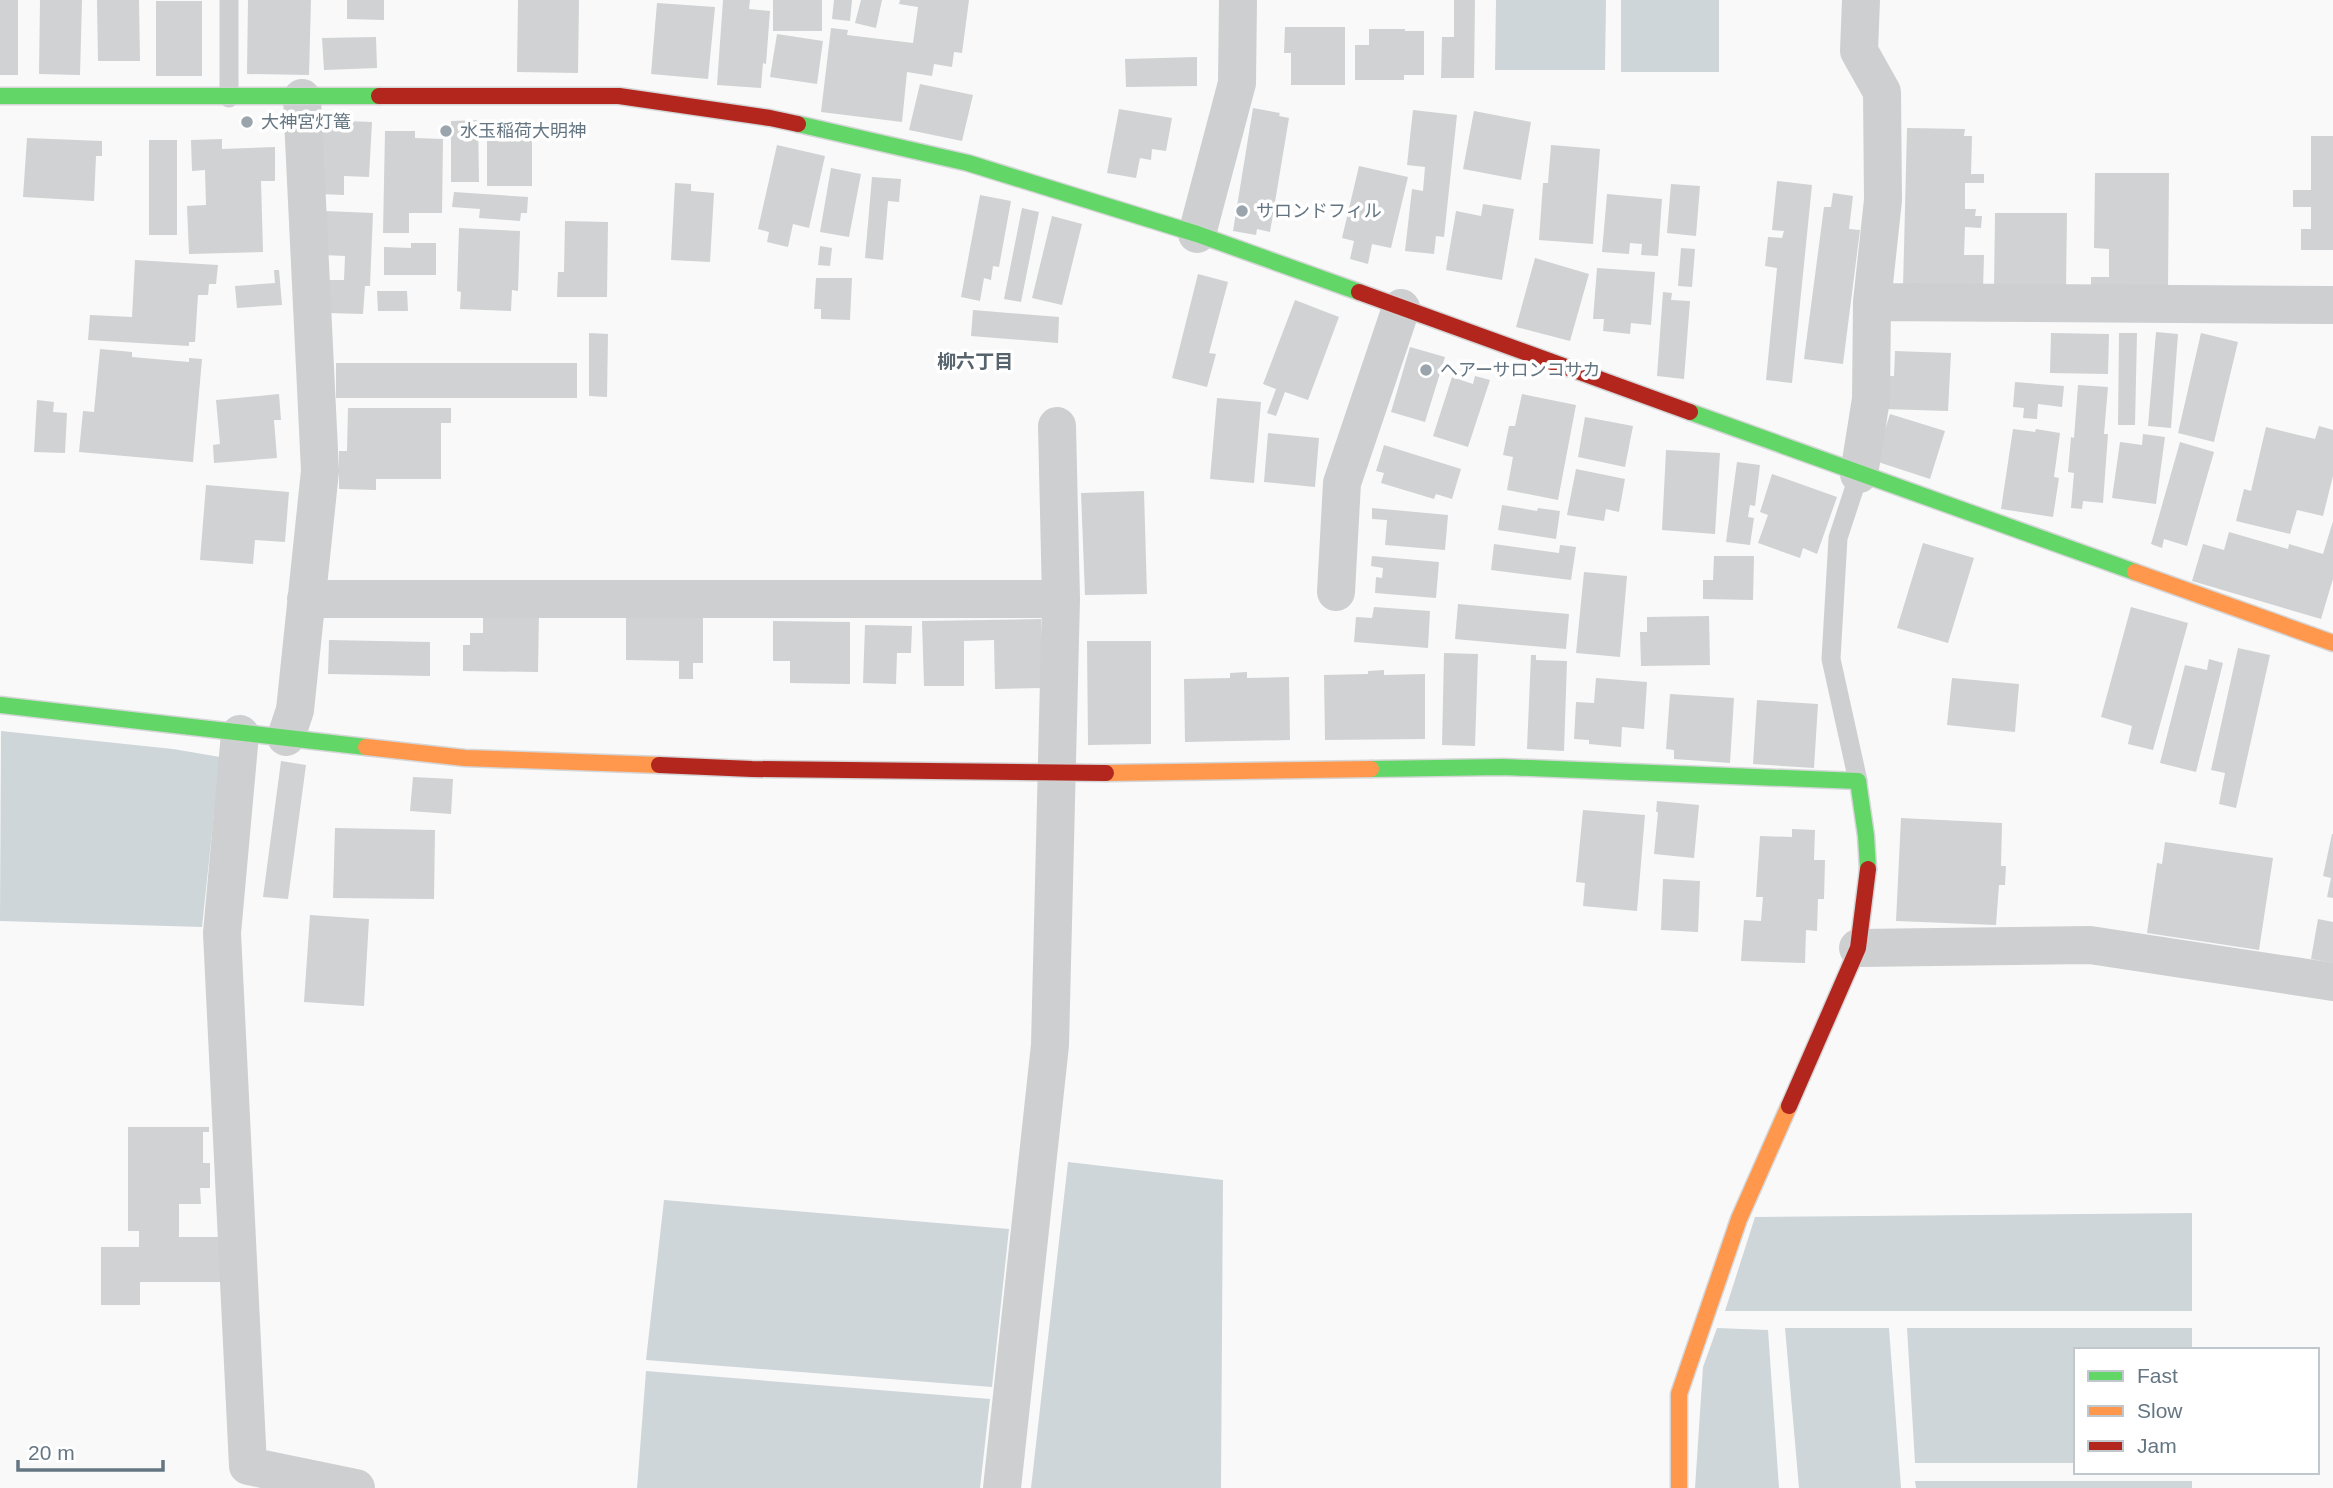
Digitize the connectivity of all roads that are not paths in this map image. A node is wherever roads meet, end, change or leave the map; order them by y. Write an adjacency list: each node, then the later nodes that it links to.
1 (229, 0): 5 (lane)
2 (1238, 0): 7 (street)
3 (1861, 0): 8 (street)
4 (0, 96): 5 (street)
5 (229, 98): 6 (street)
6 (302, 98): 7 (street); 15 (street)
7 (1197, 234): 10 (street)
8 (1872, 302): 9 (street); 12 (street)
9 (2333, 305)
10 (1401, 308): 12 (street); 13 (street)
11 (1057, 426): 14 (street)
12 (1859, 474): 16 (street); 21 (lane)
13 (1336, 592)
14 (1061, 599): 15 (street); 20 (street)
15 (306, 600): 19 (street)
16 (2333, 643)
17 (0, 705): 18 (street)
18 (240, 734): 19 (street); 24 (street)
19 (286, 737): 20 (street)
20 (1055, 774): 21 (street); 26 (street)
21 (1858, 781): 22 (street)
22 (1858, 948): 23 (street); 27 (street)
23 (2333, 982)
24 (286, 1480): 25 (street)
25 (356, 1488)
26 (1002, 1488)
27 (1679, 1488)

